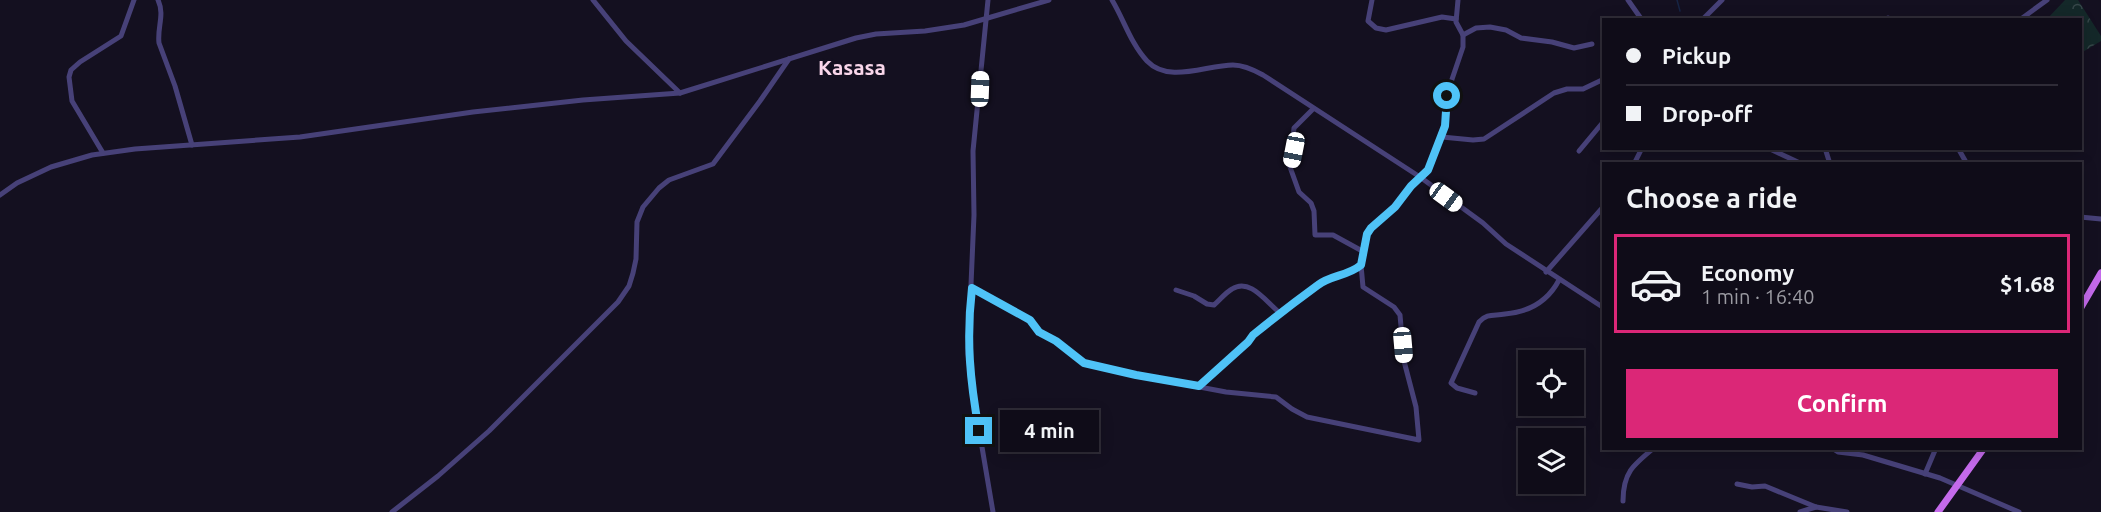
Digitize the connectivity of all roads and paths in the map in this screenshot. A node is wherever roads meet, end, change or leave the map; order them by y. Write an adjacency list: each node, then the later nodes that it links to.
1 (134, 0): 28 (street)
2 (158, 0): 25 (street)
3 (988, 0): 16 (street)
4 (1049, 0): 16 (street)
5 (1112, 0): 22 (street)
6 (1372, 0): 15 (street)
7 (1458, 0): 15 (street)
8 (1628, 0): 12 (street)
9 (1722, 0): 13 (street)
10 (2047, 0): 14 (street)
11 (595, 1): 21 (street)
12 (1641, 18)
13 (1704, 18)
14 (2022, 18)
15 (1456, 19): 17 (street)
16 (986, 20): 19 (street); 40 (street)
17 (1463, 35): 18 (street); 24 (street)
18 (1592, 44)
19 (789, 59): 21 (street); 56 (street)
20 (1602, 80): 24 (street)
21 (680, 93): 25 (street)
22 (1313, 109): 30 (street); 35 (street)
23 (1602, 123): 27 (street)
24 (1442, 137): 30 (street)
25 (192, 145): 28 (street)
26 (1772, 150): 29 (street)
27 (1579, 151)
28 (103, 153): 31 (street)
29 (1798, 162)
30 (1420, 177): 35 (street); 37 (street)
31 (0, 195)
32 (1602, 208): 37 (street)
33 (2082, 217): 34 (street)
34 (2101, 219)
35 (1364, 252): 36 (street)
36 (1361, 265): 44 (street); 45 (street)
37 (1546, 272): 39 (street)
38 (2101, 273): 42 (main road)
39 (1559, 280): 43 (street); 46 (street)
40 (972, 288): 45 (street); 57 (street)
41 (1176, 290): 44 (street)
42 (2082, 306)
43 (1602, 307)
44 (1280, 314): 45 (street)
45 (1199, 386)
46 (1475, 393)
47 (1652, 450): 54 (street)
48 (1838, 450): 51 (street)
49 (1935, 450): 51 (street)
50 (1983, 450): 53 (main road)
51 (1925, 474): 53 (street)
52 (1737, 484): 55 (street)
53 (1959, 484): 60 (main road); 61 (street)
54 (1623, 501)
55 (1816, 507): 58 (street); 59 (street)
56 (392, 512)
57 (993, 512)
58 (1800, 512)
59 (1846, 512)
60 (1938, 512)
61 (2019, 512)

